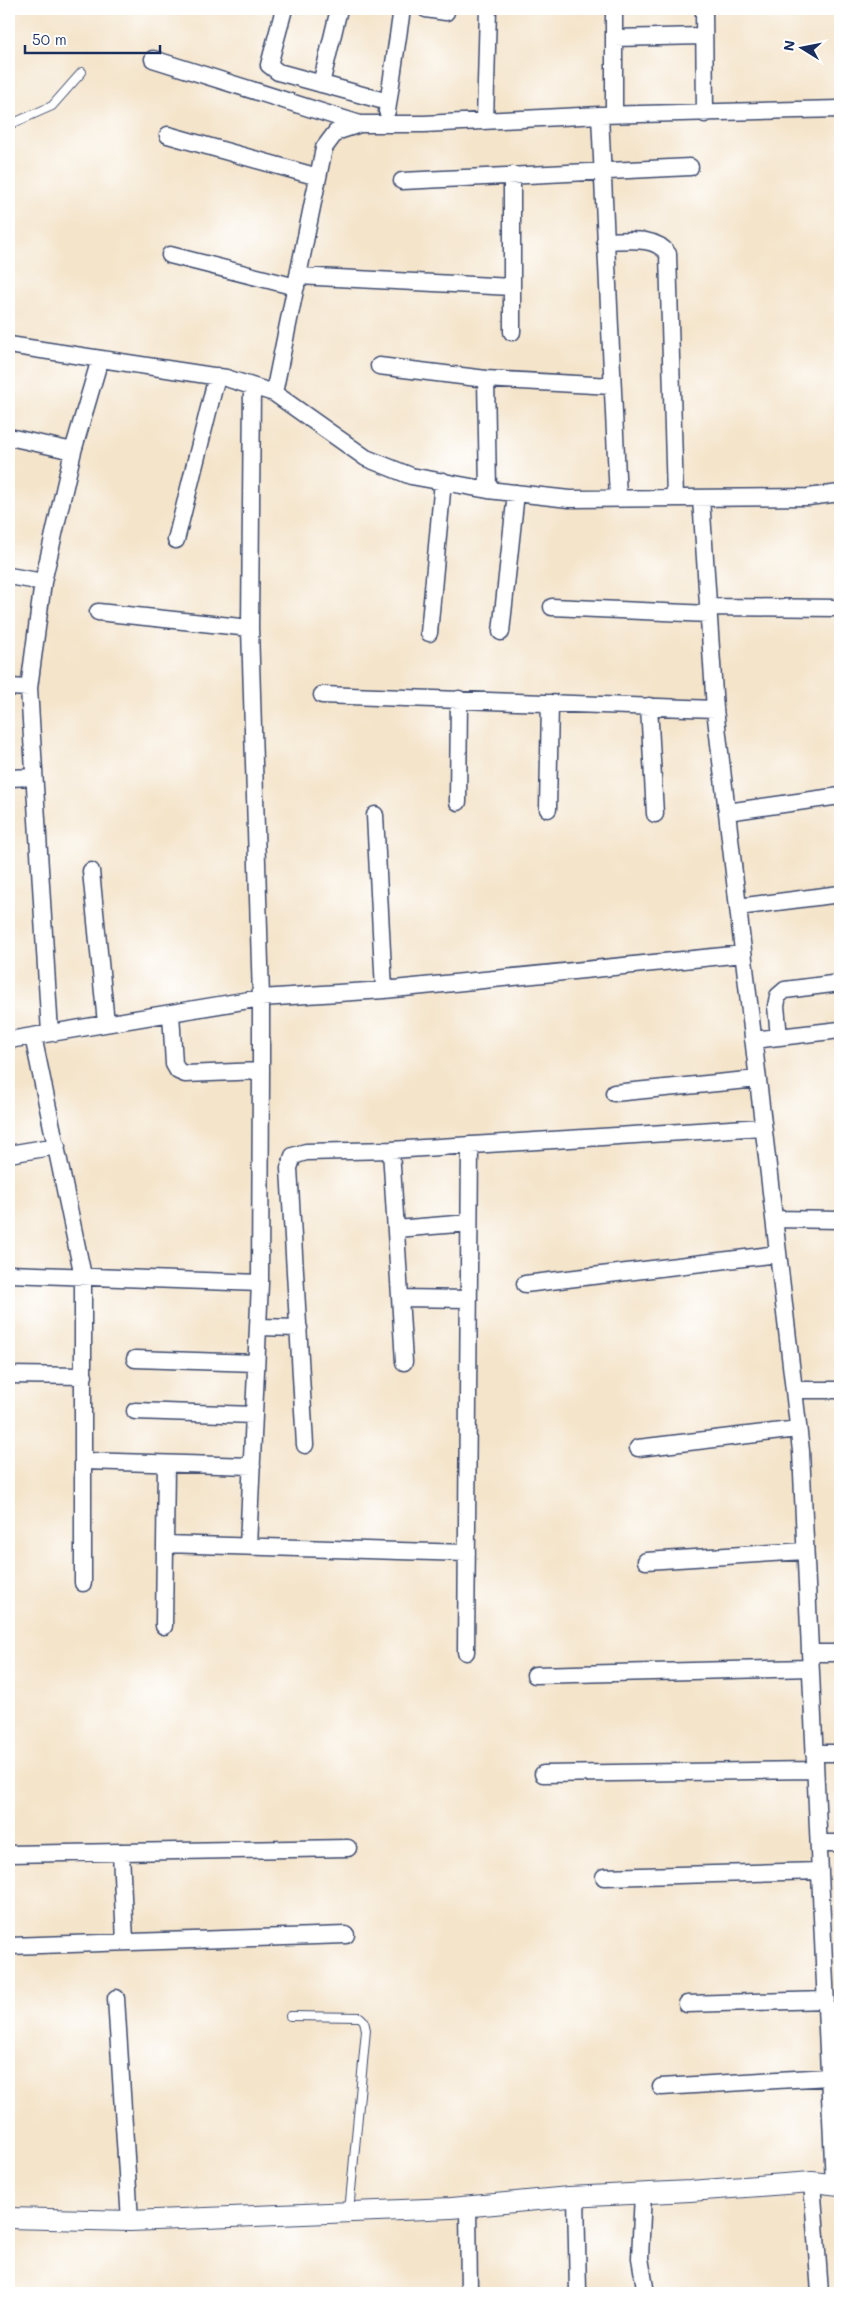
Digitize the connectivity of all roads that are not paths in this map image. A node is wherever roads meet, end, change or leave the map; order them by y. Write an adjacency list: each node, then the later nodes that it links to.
1 (284, 9): 13 (street)
2 (340, 9): 13 (street)
3 (402, 9): 14 (street)
4 (426, 9): 8 (street)
5 (488, 9): 18 (street)
6 (614, 9): 10 (street)
7 (704, 9): 9 (street)
8 (446, 12)
9 (704, 36): 10 (street); 16 (street)
10 (614, 38): 17 (street)
11 (153, 59): 20 (street)
12 (82, 72): 19 (lane)
13 (321, 84): 14 (street)
14 (388, 102): 21 (street)
15 (840, 109): 16 (street)
16 (705, 114): 17 (street)
17 (607, 115): 18 (street); 24 (street)
18 (485, 120): 21 (street)
19 (9, 124)
20 (360, 124): 21 (street); 26 (street)
21 (385, 124)
22 (168, 134): 26 (street)
23 (690, 168): 24 (street)
24 (601, 171): 25 (street); 28 (street)
25 (512, 175): 27 (street); 31 (street)
26 (318, 177): 30 (street)
27 (402, 181)
28 (605, 241): 39 (street); 48 (street)
29 (170, 255): 30 (street)
30 (297, 281): 31 (street); 40 (street)
31 (512, 287): 32 (street)
32 (512, 332)
33 (9, 345): 34 (street)
34 (100, 359): 36 (street); 42 (street)
35 (379, 366): 37 (street)
36 (217, 376): 38 (street); 50 (street)
37 (486, 379): 39 (street); 44 (street)
38 (252, 386): 40 (street); 57 (street)
39 (612, 386): 47 (street)
40 (274, 393): 43 (street)
41 (9, 437): 42 (street)
42 (72, 451): 52 (street)
43 (443, 482): 44 (street); 59 (street)
44 (488, 490): 45 (street)
45 (516, 493): 47 (street); 58 (street)
46 (840, 493): 49 (street)
47 (618, 498): 48 (street)
48 (675, 498): 49 (street)
49 (701, 498): 55 (street)
50 (176, 540)
51 (9, 576): 52 (street)
52 (43, 582): 61 (street)
53 (552, 607): 55 (street)
54 (840, 608): 55 (street)
55 (708, 611): 66 (street)
56 (98, 612): 57 (street)
57 (250, 628): 81 (street)
58 (501, 632)
59 (429, 633)
60 (9, 687): 61 (street)
61 (29, 688): 67 (street)
62 (322, 695): 63 (street)
63 (459, 699): 64 (street); 70 (street)
64 (550, 703): 65 (street); 71 (street)
65 (649, 706): 66 (street); 73 (street)
66 (715, 708): 72 (street)
67 (33, 777): 68 (street); 85 (street)
68 (9, 778)
69 (840, 796): 72 (street)
70 (458, 802)
71 (548, 810)
72 (727, 812): 77 (street)
73 (655, 814)
74 (375, 815): 80 (street)
75 (91, 871): 83 (street)
76 (840, 894): 77 (street)
77 (738, 907): 78 (street)
78 (743, 954): 80 (street); 89 (street)
79 (840, 983): 87 (street)
80 (384, 990): 81 (street)
81 (261, 998): 82 (street); 90 (street)
82 (171, 1013): 83 (street); 90 (street)
83 (106, 1024): 85 (street)
84 (840, 1030): 87 (street)
85 (50, 1033): 86 (street)
86 (33, 1036): 88 (street); 95 (street)
87 (779, 1037): 89 (street)
88 (9, 1040)
89 (753, 1040): 91 (street)
90 (260, 1071): 105 (street)
91 (758, 1079): 92 (street); 93 (street)
92 (614, 1093)
93 (763, 1128): 94 (street); 98 (street)
94 (470, 1145): 96 (street); 100 (street)
95 (57, 1146): 97 (street); 104 (street)
96 (391, 1150): 101 (street); 110 (street)
97 (9, 1154)
98 (774, 1219): 99 (street); 102 (street)
99 (840, 1220)
100 (469, 1223): 101 (street); 108 (street)
101 (396, 1229): 107 (street)
102 (778, 1254): 106 (street); 116 (street)
103 (9, 1274): 104 (street)
104 (83, 1276): 105 (street); 115 (street)
105 (260, 1283): 109 (street)
106 (525, 1284)
107 (400, 1298): 108 (street); 112 (street)
108 (469, 1299): 129 (street)
109 (258, 1327): 110 (street); 113 (street)
110 (299, 1328): 121 (street)
111 (135, 1359): 113 (street)
112 (404, 1362)
113 (256, 1363): 119 (street)
114 (9, 1375): 115 (street)
115 (84, 1376): 123 (street)
116 (794, 1390): 117 (street); 120 (street)
117 (840, 1390)
118 (134, 1411): 119 (street)
119 (254, 1415): 125 (street)
120 (798, 1429): 122 (street); 128 (street)
121 (305, 1445)
122 (638, 1448)
123 (84, 1462): 124 (street); 131 (street)
124 (166, 1464): 125 (street); 126 (street)
125 (252, 1466): 127 (street)
126 (165, 1544): 127 (street); 132 (street)
127 (248, 1546): 129 (street)
128 (805, 1551): 130 (street); 135 (street)
129 (467, 1553): 133 (street)
130 (646, 1561)
131 (83, 1583)
132 (164, 1626)
133 (466, 1652)
134 (840, 1653): 135 (street)
135 (810, 1661): 136 (street); 137 (street)
136 (535, 1675)
137 (814, 1753): 138 (street); 139 (street)
138 (840, 1753)
139 (815, 1770): 140 (street); 141 (street)
140 (543, 1774)
141 (818, 1843): 142 (street); 146 (street)
142 (840, 1843)
143 (348, 1848): 144 (street)
144 (121, 1852): 145 (street); 149 (street)
145 (9, 1854)
146 (820, 1871): 147 (street); 152 (street)
147 (604, 1877)
148 (346, 1935): 149 (street)
149 (126, 1942): 150 (street)
150 (9, 1946)
151 (116, 1998): 164 (street)
152 (826, 2000): 153 (street); 155 (street)
153 (687, 2004)
154 (290, 2016): 162 (lane)
155 (829, 2076): 156 (street); 158 (street)
156 (661, 2087)
157 (812, 2182): 158 (street); 159 (street); 168 (street)
158 (837, 2185)
159 (643, 2193): 160 (street); 167 (street)
160 (576, 2196): 161 (street); 166 (street)
161 (468, 2206): 162 (street); 165 (street)
162 (349, 2212): 164 (street)
163 (9, 2218): 164 (street)
164 (130, 2221)
165 (469, 2293)
166 (578, 2293)
167 (646, 2293)
168 (820, 2293)

